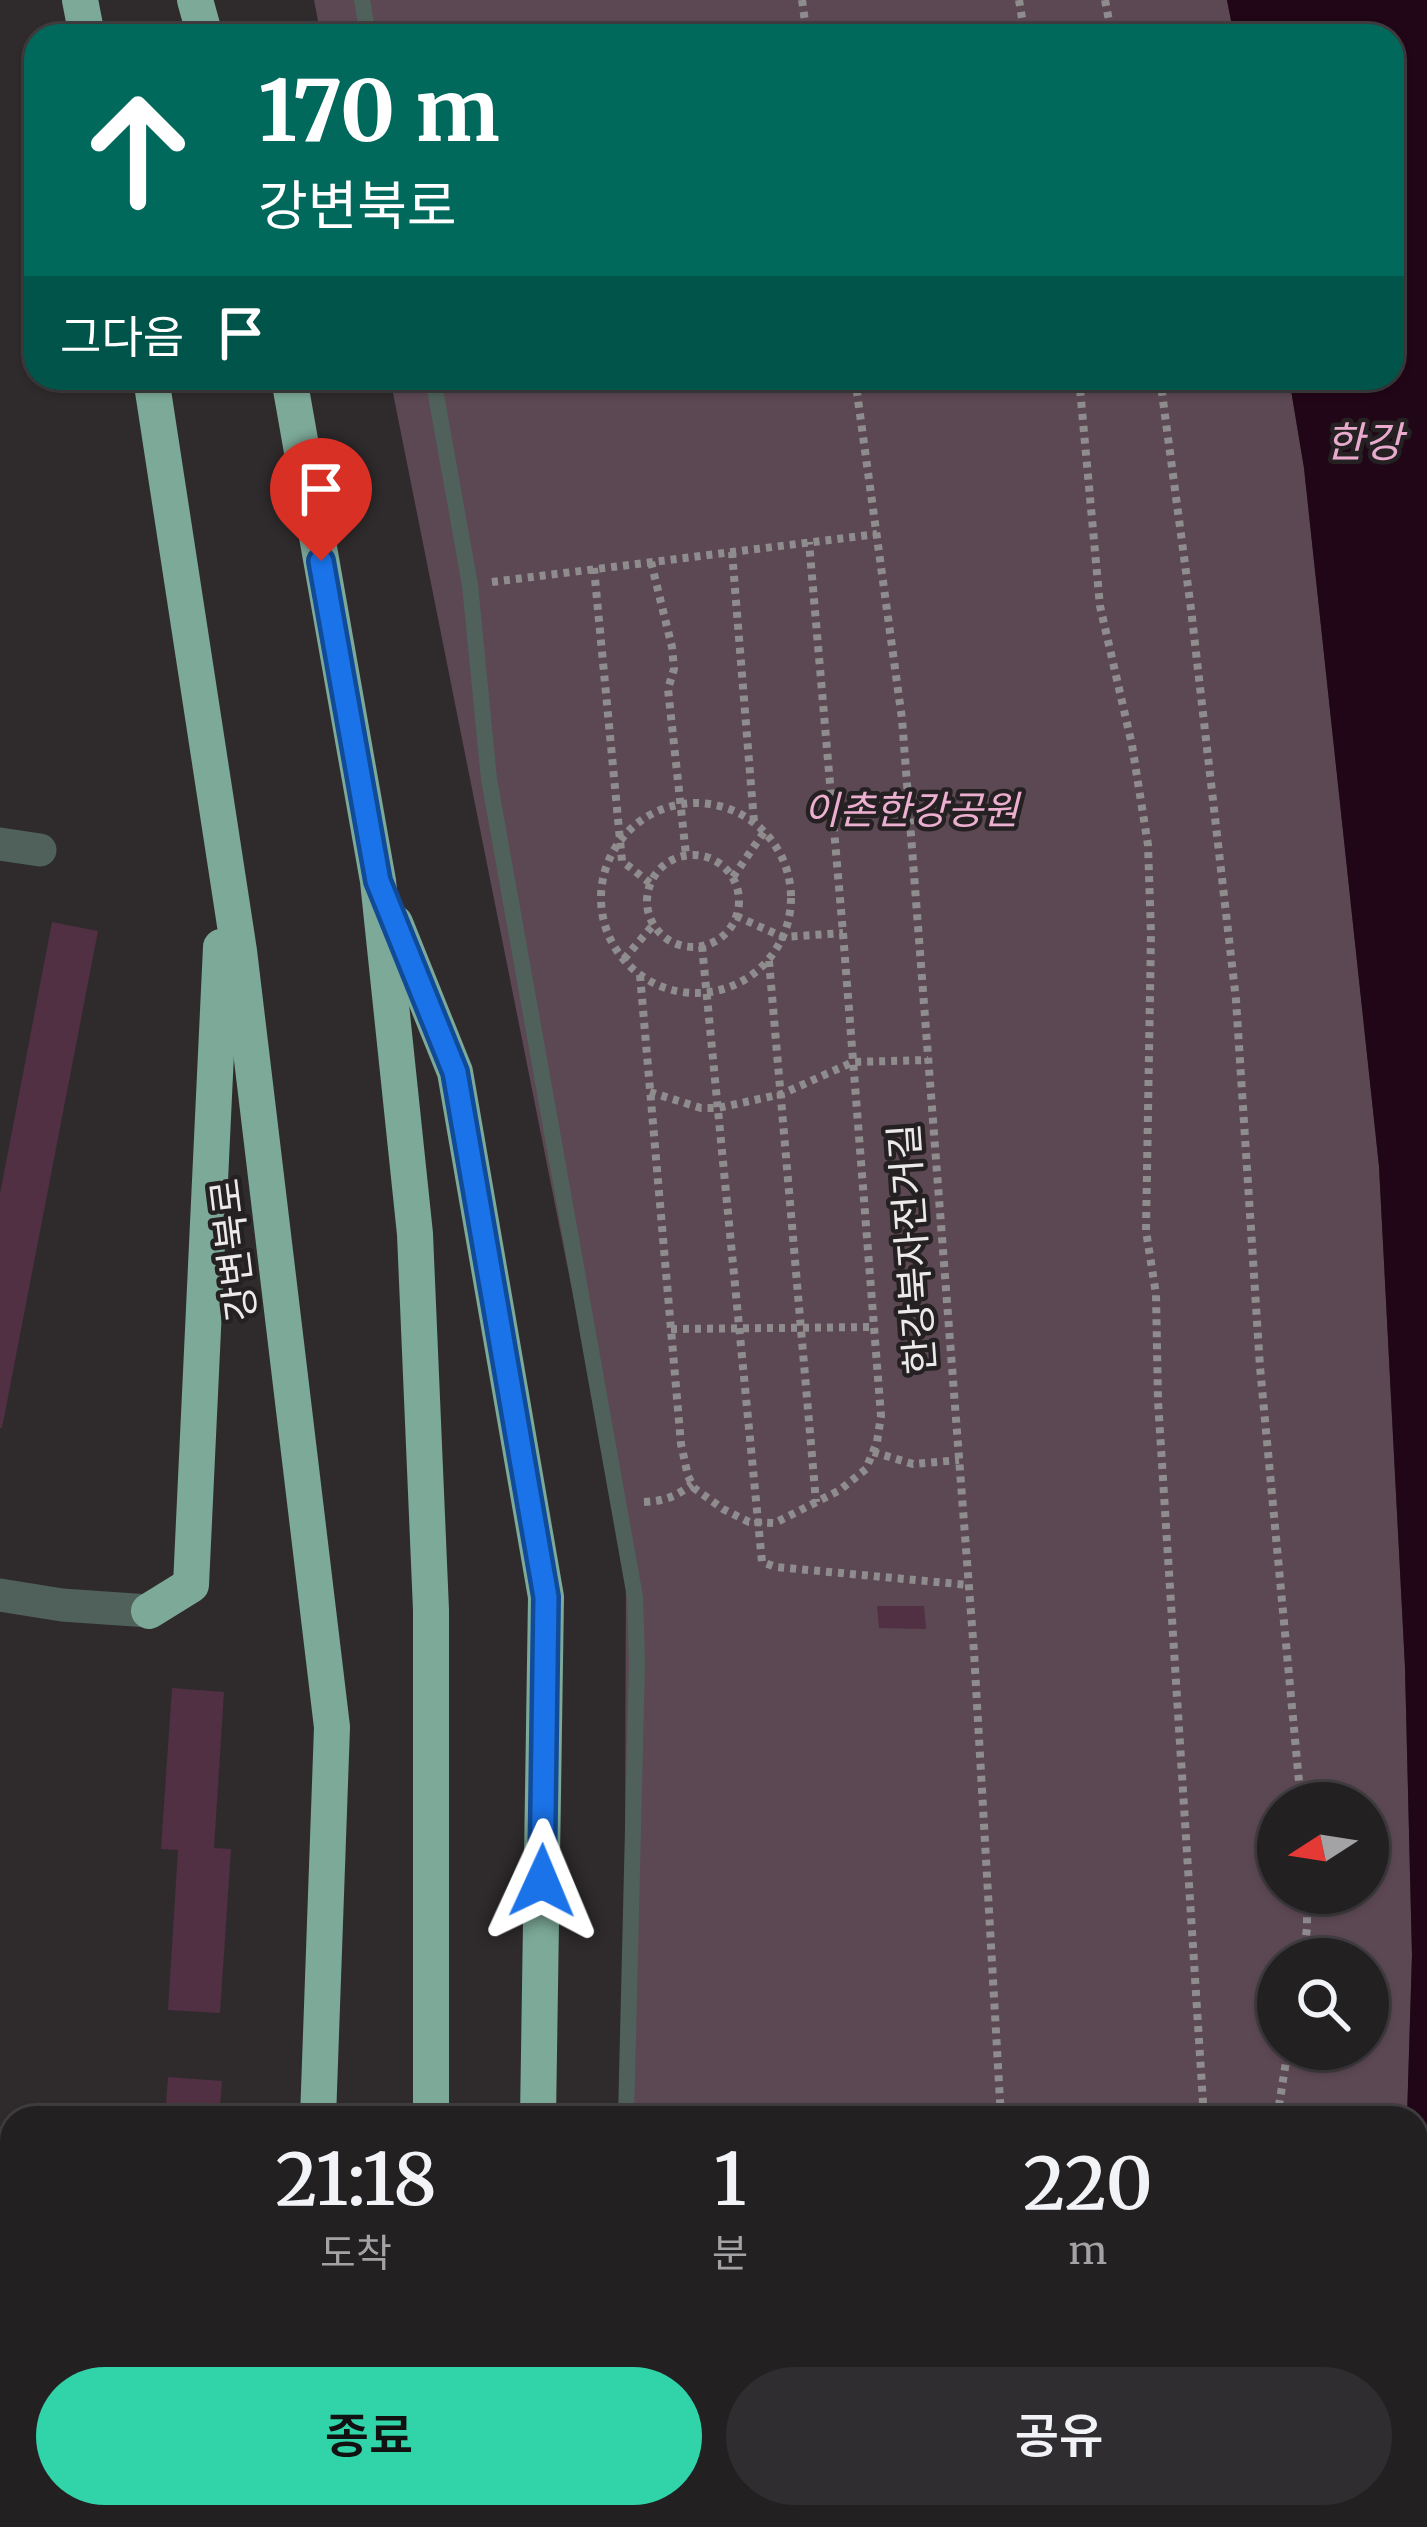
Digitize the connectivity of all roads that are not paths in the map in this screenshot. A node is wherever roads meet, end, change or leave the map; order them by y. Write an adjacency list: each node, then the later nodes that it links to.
1 (153, 390): 6 (highway, 강변북로)
2 (291, 390): 7 (highway)
3 (435, 390): 13 (lane)
4 (0, 844): 5 (street)
5 (40, 850)
6 (225, 859): 9 (highway); 10 (highway, 강변북로)
7 (378, 881): 11 (highway); 12 (highway)
8 (0, 1594): 9 (street)
9 (148, 1611)
10 (318, 2106)
11 (431, 2106)
12 (538, 2106)
13 (626, 2106)

